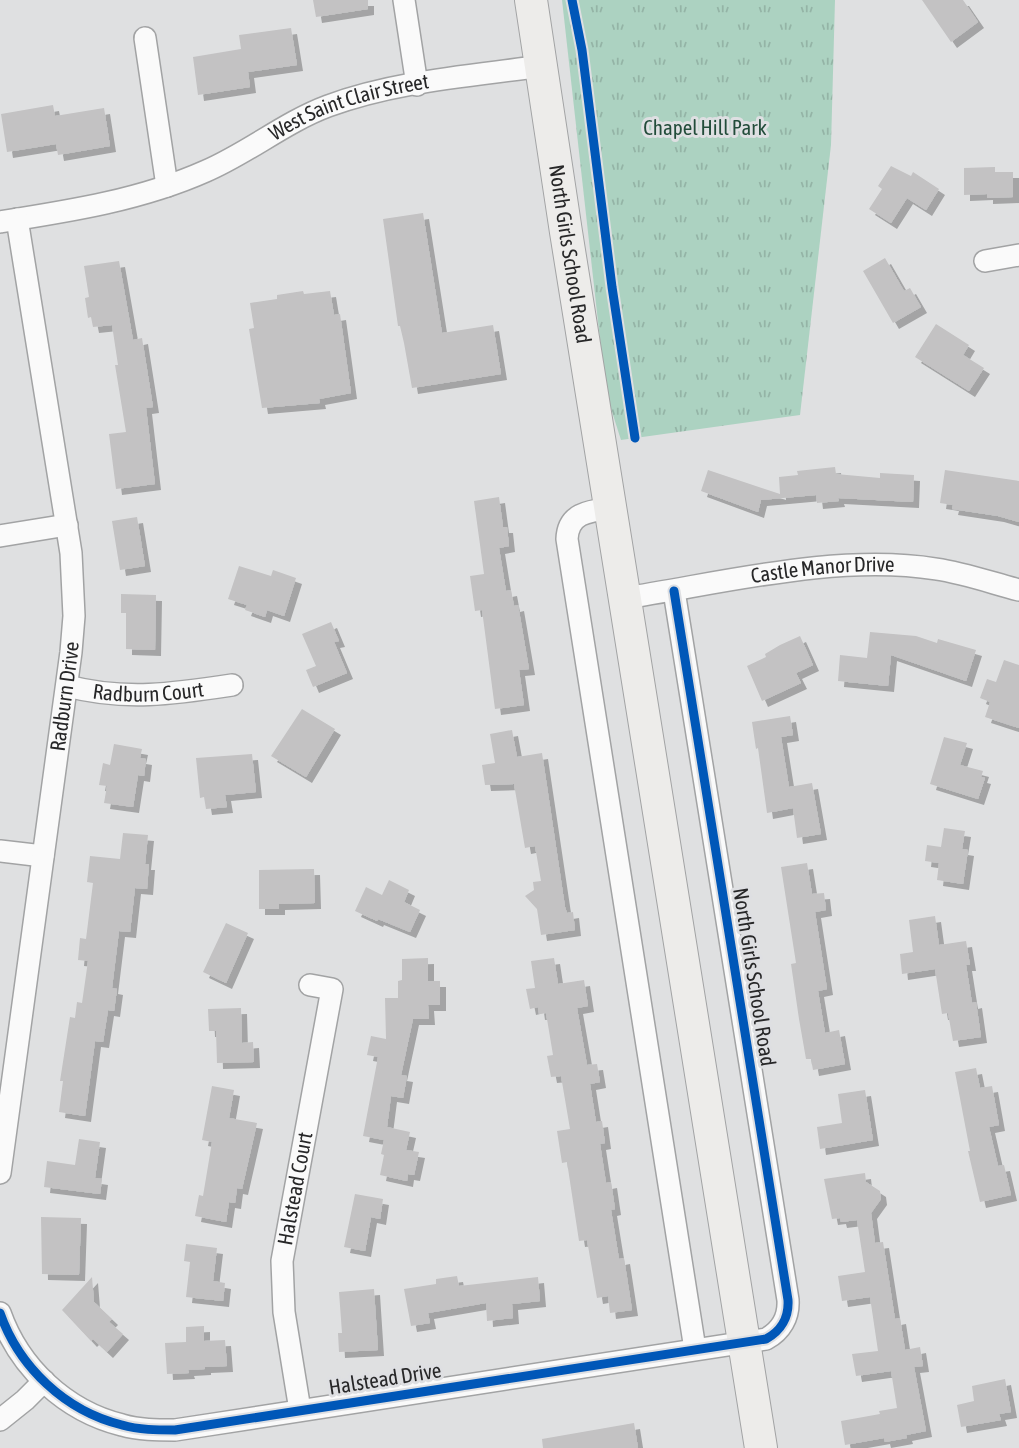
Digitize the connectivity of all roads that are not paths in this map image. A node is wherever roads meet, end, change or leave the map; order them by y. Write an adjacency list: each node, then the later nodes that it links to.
1 (404, 0): 5 (street)
2 (531, 0): 4 (main road, North Girls School Road)
3 (145, 38): 6 (street)
4 (542, 66): 5 (street, West Saint Clair Street); 10 (main road, North Girls School Road)
5 (417, 85): 6 (street, West Saint Clair Street)
6 (167, 186): 7 (street, West Saint Clair Street)
7 (8, 220): 11 (street, Radburn Drive)
8 (1019, 256): 9 (street)
9 (985, 261)
10 (611, 508): 15 (main road, North Girls School Road); 24 (street)
11 (66, 525): 12 (street); 17 (street, Radburn Drive)
12 (0, 536)
13 (674, 590): 14 (street, Castle Manor Drive); 15 (street, Castle Manor Drive); 23 (street, North Girls School Road)
14 (1019, 590)
15 (625, 598): 23 (main road, North Girls School Road)
16 (232, 685): 17 (street, Radburn Court)
17 (67, 686): 19 (street, Radburn Drive)
18 (0, 850): 19 (street)
19 (43, 856): 21 (street, Radburn Drive)
20 (310, 985): 26 (street, Halstead Court)
21 (0, 1169)
22 (0, 1312): 25 (street)
23 (743, 1342): 24 (street, Halstead Drive); 28 (main road)
24 (695, 1349): 26 (street, Halstead Drive)
25 (44, 1381): 26 (street, Halstead Drive); 27 (street)
26 (300, 1410)
27 (0, 1420)
28 (761, 1448)

